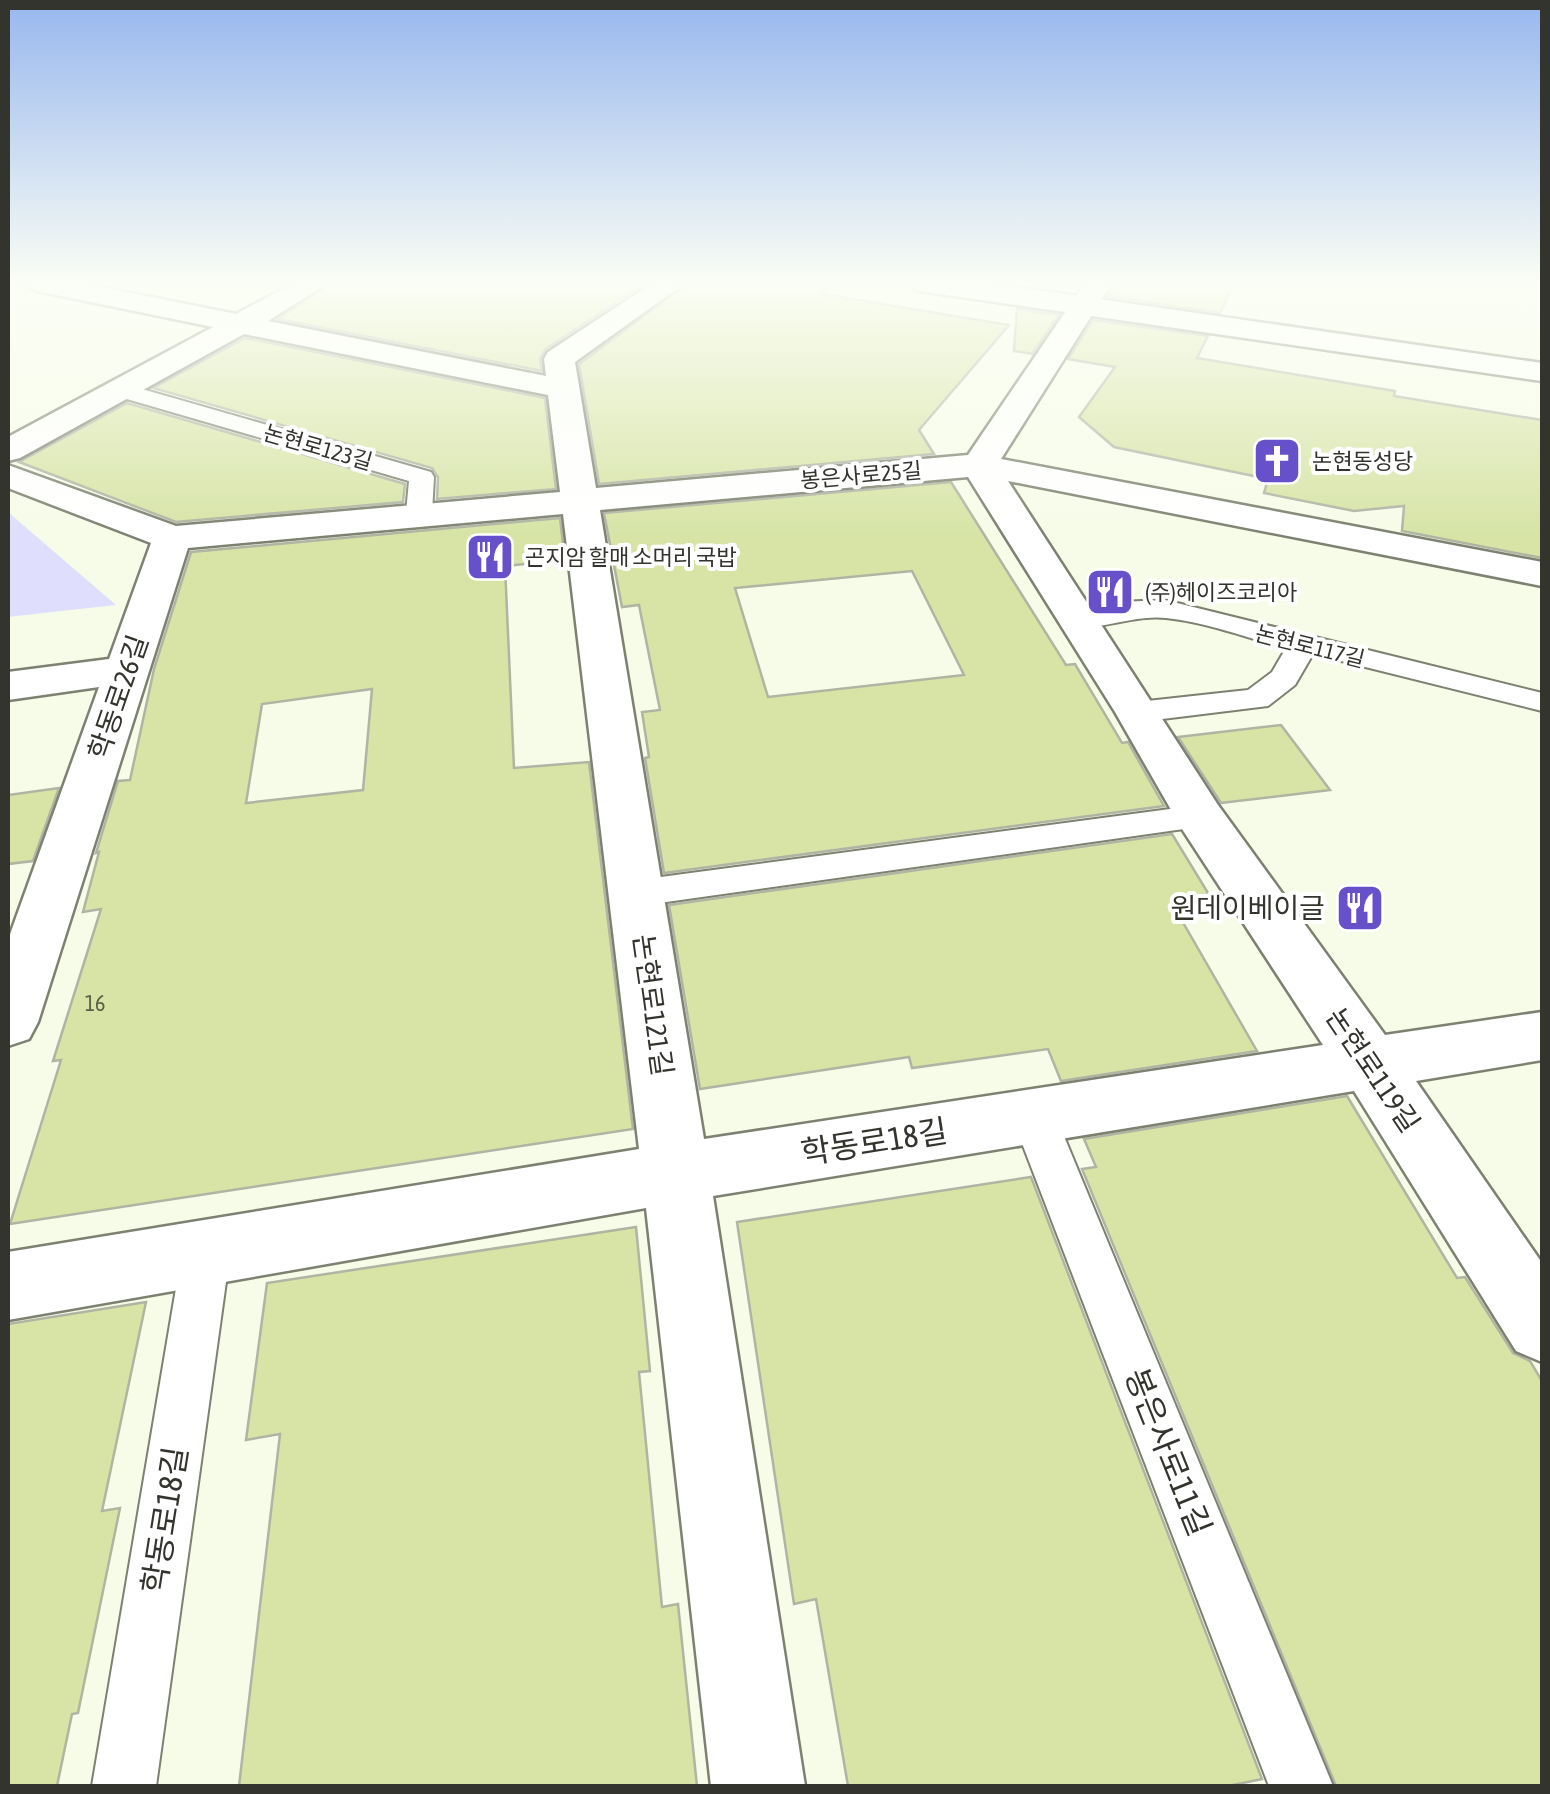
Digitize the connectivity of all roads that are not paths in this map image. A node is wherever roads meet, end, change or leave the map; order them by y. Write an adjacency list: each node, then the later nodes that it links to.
1 (163, 367): 8 (street)
2 (455, 367): 7 (street)
3 (561, 367): 7 (street, 논현로121길)
4 (1044, 367): 10 (street)
5 (1512, 367): 6 (street)
6 (1542, 372)
7 (564, 389): 12 (street, 논현로121길)
8 (121, 390): 9 (street); 13 (lane, 논현로123길)
9 (8, 451)
10 (979, 465): 12 (street, 봉은사로25길); 15 (street, 봉은사로25길); 16 (street, 논현로119길)
11 (8, 476): 14 (street)
12 (581, 499): 13 (street, 봉은사로25길); 23 (street, 논현로121길)
13 (419, 513): 14 (street, 봉은사로25길)
14 (172, 538): 18 (street, 학동로26길)
15 (1542, 574)
16 (1076, 620): 17 (lane, 논현로117길); 21 (street, 논현로119길)
17 (1303, 645): 20 (lane, 논현로117길); 21 (lane)
18 (128, 670): 19 (street); 24 (street, 학동로26길)
19 (8, 686)
20 (1542, 702)
21 (1138, 712): 22 (street, 논현로119길)
22 (1200, 817): 23 (lane); 26 (street, 논현로119길)
23 (638, 893): 28 (street, 논현로121길)
24 (8, 1022)
25 (1542, 1036): 26 (street, 학동로18길)
26 (1370, 1064): 27 (street, 학동로18길); 31 (street, 논현로119길)
27 (1034, 1117): 28 (street, 학동로18길); 34 (lane, 봉은사로11길)
28 (675, 1173): 29 (street, 학동로18길); 33 (street, 논현로121길)
29 (206, 1253): 30 (street, 학동로18길); 32 (lane, 학동로18길)
30 (8, 1286)
31 (1542, 1326)
32 (124, 1786)
33 (758, 1786)
34 (1301, 1786)

